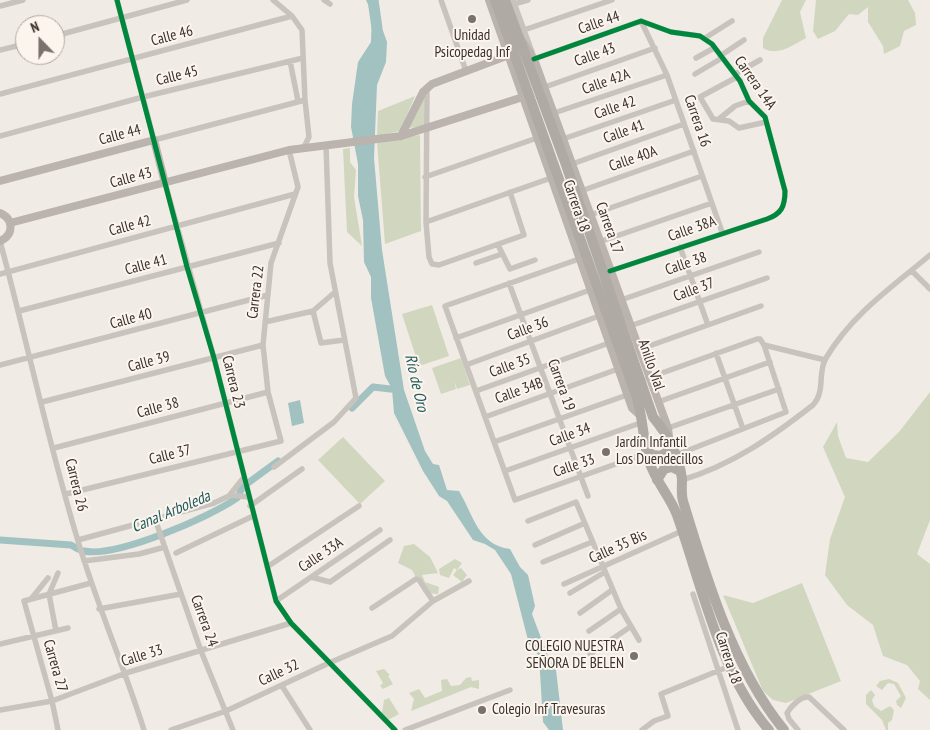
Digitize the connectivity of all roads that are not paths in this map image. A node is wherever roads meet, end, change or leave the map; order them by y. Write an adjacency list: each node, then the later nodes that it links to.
1 (23, 0): 13 (street)
2 (118, 0): 15 (street, Carrera 23)
3 (187, 0): 15 (street)
4 (273, 0): 14 (street)
5 (324, 0): 12 (street)
6 (441, 0): 34 (street)
7 (489, 0): 26 (street, Carrera 18)
8 (495, 0): 142 (highway, Anillo Víal)
9 (528, 0): 11 (street)
10 (612, 0): 19 (street)
11 (511, 2): 19 (highway, Anillo Víal)
12 (330, 4)
13 (0, 6)
14 (292, 16): 29 (street); 31 (street, Calle 46)
15 (122, 18): 18 (street); 31 (street, Carrera 23)
16 (732, 21): 20 (street)
17 (641, 22): 20 (street, Calle 44); 23 (street, Carrera 16); 27 (street, Calle 44)
18 (65, 33)
19 (522, 34): 27 (street, Carrera 17); 144 (highway, Anillo Víal)
20 (705, 38): 24 (street, Carrera 14A)
21 (744, 40): 28 (street)
22 (15, 46): 25 (street)
23 (655, 48): 36 (street, Carrera 16); 38 (street, Calle 43)
24 (714, 48): 28 (street, Carrera 14A); 30 (street)
25 (0, 50)
26 (509, 55): 34 (street); 42 (street, Carrera 18)
27 (534, 56): 38 (street, Carrera 17)
28 (721, 57): 35 (street); 37 (street, Carrera 14A)
29 (304, 58): 32 (street, Calle 45); 45 (street)
30 (696, 58)
31 (133, 59): 40 (street, Calle 46); 41 (street, Carrera 23)
32 (290, 60): 41 (street, Calle 45); 45 (street)
33 (760, 60): 37 (street)
34 (466, 70): 39 (street)
35 (695, 74)
36 (667, 75): 43 (street, Carrera 16); 46 (street, Calle 42A)
37 (736, 75): 44 (street, Carrera 14A); 47 (street)
38 (545, 87): 46 (street, Carrera 17)
39 (427, 88): 50 (street); 52 (street)
40 (0, 94)
41 (143, 97): 51 (street, Calle 45); 56 (street, Carrera 23)
42 (523, 97): 50 (street, Calle 43); 54 (street, Carrera 18)
43 (676, 100): 49 (street, Carrera 16); 55 (street, Calle 42)
44 (749, 100): 47 (street); 48 (street, Carrera 14A)
45 (301, 101): 53 (street); 56 (street, Calle 44)
46 (554, 113): 55 (street, Carrera 17)
47 (719, 119): 48 (street)
48 (766, 122): 72 (street, Carrera 14A)
49 (684, 124): 61 (street, Carrera 16); 62 (street, Calle 41)
50 (426, 130): 52 (street, Calle 43); 64 (street)
51 (0, 136)
52 (401, 136): 57 (street, Calle 43)
53 (309, 137): 58 (street); 59 (street)
54 (537, 138): 64 (street); 65 (street, Carrera 18)
55 (563, 139): 62 (street, Carrera 17)
56 (154, 140): 66 (street, Calle 44); 67 (street, Carrera 23)
57 (326, 144): 58 (street, Calle 43); 100 (street)
58 (317, 146): 59 (street, Calle 43)
59 (304, 148): 60 (street, Calle 43)
60 (289, 150): 67 (street, Calle 43); 70 (street, Carrera 22)
61 (694, 151): 63 (street, Carrera 16); 68 (street, Calle 40A)
62 (572, 164): 68 (street, Carrera 17)
63 (702, 176): 71 (street, Carrera 16); 74 (street)
64 (425, 177): 75 (street)
65 (551, 178): 69 (street); 87 (street, Carrera 18)
66 (0, 181)
67 (165, 182): 76 (street, Calle 43); 77 (street, Carrera 23)
68 (581, 190): 74 (street, Carrera 17)
69 (510, 192): 75 (street); 82 (street)
70 (295, 194): 77 (street, Calle 42); 81 (street, Carrera 22)
71 (712, 203): 78 (street, Carrera 16); 80 (street)
72 (782, 210): 78 (street, Calle 38A)
73 (0, 213): 76 (street)
74 (590, 215): 80 (street, Carrera 17)
75 (426, 222): 82 (street)
76 (10, 223): 79 (street)
77 (177, 226): 90 (street, Carrera 23); 91 (street, Calle 42)
78 (722, 232): 83 (street, Calle 38A)
79 (0, 241): 91 (street, Carrera 26)
80 (600, 242): 92 (street, Carrera 17)
81 (279, 243): 90 (street, Calle 41); 101 (street, Carrera 22)
82 (498, 245): 85 (street)
83 (680, 247): 92 (street, Calle 38A); 95 (street)
84 (759, 252): 95 (street, Calle 38)
85 (502, 254): 88 (street); 89 (street)
86 (930, 255): 93 (street)
87 (579, 259): 97 (street); 99 (street, Carrera 18)
88 (535, 260)
89 (476, 263)
90 (188, 267): 105 (street, Calle 41); 107 (street, Carrera 23)
91 (8, 271): 94 (street, Calle 42); 105 (street, Carrera 26)
92 (610, 271): 102 (street, Carrera 17)
93 (912, 271): 98 (street); 123 (street)
94 (0, 274)
95 (690, 276): 102 (street, Calle 38); 103 (street)
96 (767, 278): 103 (street, Calle 37)
97 (509, 283): 108 (street, Carrera 19); 113 (street)
98 (930, 289)
99 (590, 290): 108 (street); 109 (street, Carrera 18)
100 (334, 293): 106 (street); 114 (street)
101 (268, 295): 107 (street, Calle 40); 110 (street, Carrera 22)
102 (621, 300): 112 (street, Carrera 17)
103 (699, 302): 111 (street); 112 (street, Calle 37)
104 (762, 306): 111 (street)
105 (19, 311): 122 (street, Carrera 26)
106 (313, 311): 110 (street); 114 (street)
107 (201, 313): 121 (street, Carrera 23); 122 (street, Calle 40)
108 (521, 315): 113 (street); 115 (street, Carrera 19)
109 (599, 316): 115 (street, Calle 36); 116 (street, Carrera 18)
110 (265, 322): 117 (street, Carrera 22)
111 (708, 325): 119 (street)
112 (630, 326): 119 (street, Carrera 17)
113 (456, 338): 126 (street)
114 (344, 340): 152 (street)
115 (532, 341): 126 (street, Calle 36); 127 (street, Carrera 19)
116 (609, 343): 127 (street, Calle 35); 128 (street, Carrera 18)
117 (263, 345): 121 (street, Calle 39); 133 (street, Carrera 22)
118 (764, 345): 120 (street); 123 (street); 124 (street)
119 (638, 350): 129 (street, Carrera 17)
120 (716, 353): 129 (street); 130 (street)
121 (214, 358): 136 (street, Calle 39); 138 (street, Carrera 23)
122 (30, 359): 125 (street, Calle 40); 136 (street, Carrera 26)
123 (824, 360): 156 (street)
124 (770, 362): 130 (street); 131 (street)
125 (0, 366)
126 (466, 366): 132 (street)
127 (542, 367): 132 (street, Calle 35); 134 (street, Carrera 19)
128 (618, 369): 134 (street, Calle 34B); 135 (street, Carrera 18)
129 (648, 378): 137 (street, Carrera 17)
130 (725, 378): 137 (street); 139 (street)
131 (779, 389): 139 (street); 143 (street)
132 (476, 391): 140 (street)
133 (268, 392): 138 (street, Calle 38); 145 (street, Carrera 22)
134 (551, 392): 140 (street, Calle 34B); 141 (street, Carrera 19)
135 (627, 395): 141 (street); 142 (street, Carrera 18)
136 (42, 402): 147 (street, Carrera 26)
137 (658, 402): 144 (street, Carrera 17)
138 (225, 403): 147 (street, Calle 38); 149 (street, Carrera 23)
139 (735, 405): 143 (street); 144 (street)
140 (485, 416): 146 (street)
141 (560, 418): 146 (street); 148 (street, Carrera 19)
142 (643, 419): 148 (street, Calle 34); 150 (highway, Anillo Víal)
143 (744, 429): 151 (street)
144 (669, 437): 150 (highway); 151 (highway, Anillo Víal)
145 (281, 442): 149 (street, Calle 37)
146 (494, 442): 154 (street)
147 (54, 448): 159 (street, Carrera 26)
148 (570, 448): 154 (street, Calle 34); 155 (street, Carrera 19)
149 (238, 451): 157 (street, Carrera 23); 159 (street, Calle 37)
150 (644, 452): 155 (street, Calle 33); 158 (highway, Anillo Víal)
151 (676, 455): 156 (highway, Anillo Víal)
152 (274, 467)
153 (302, 469): 163 (street)
154 (505, 471): 155 (street, Calle 33)
155 (580, 476): 161 (street, Carrera 19)
156 (681, 476): 158 (highway); 228 (highway, Anillo Víal)
157 (244, 477): 160 (street); 162 (street, Carrera 23)
158 (657, 480): 170 (highway, Anillo Víal)
159 (66, 494): 171 (street, Carrera 26)
160 (230, 496): 162 (street); 166 (street)
161 (588, 496)
162 (248, 497): 163 (street, Carrera 23)
163 (250, 506): 165 (street, Carrera 23)
164 (359, 506): 179 (street)
165 (253, 516): 176 (street); 179 (street, Carrera 23)
166 (156, 521): 171 (street); 175 (street, Carrera 24)
167 (528, 521): 168 (street)
168 (585, 523): 173 (street); 174 (street)
169 (380, 530): 182 (street, Calle 33A)
170 (682, 531): 180 (street, Calle 35 Bis); 210 (highway, Anillo Víal)
171 (78, 540): 177 (street, Carrera 26)
172 (390, 540): 182 (street)
173 (592, 542): 178 (street); 180 (street)
174 (535, 545)
175 (165, 547): 177 (street); 190 (street, Carrera 24)
176 (176, 553)
177 (84, 561): 185 (street, Carrera 26)
178 (543, 562)
179 (267, 568): 193 (street, Carrera 23)
180 (604, 570): 186 (street, Calle 35 Bis); 187 (street); 188 (street)
181 (58, 573): 189 (street)
182 (311, 577): 193 (street, Calle 33A)
183 (48, 578): 192 (street)
184 (468, 581): 194 (street, Calle 32)
185 (91, 583): 189 (street); 195 (street, Carrera 26)
186 (564, 584)
187 (612, 590): 197 (street); 198 (street)
188 (570, 593)
189 (48, 594): 192 (street); 202 (street)
190 (181, 594): 195 (street); 207 (street, Carrera 24)
191 (693, 594): 211 (street, Carrera 18)
192 (31, 598): 204 (street, Carrera 27)
193 (276, 601): 199 (street, Carrera 23)
194 (433, 601): 196 (street); 209 (street, Calle 32)
195 (99, 608): 212 (street, Carrera 26)
196 (372, 608)
197 (621, 609): 200 (street); 203 (street)
198 (580, 613)
199 (291, 623): 207 (street, Calle 33); 209 (street, Carrera 23)
200 (630, 626): 205 (street); 208 (street)
201 (68, 628): 202 (street)
202 (56, 631): 204 (street)
203 (589, 631)
204 (34, 636): 206 (street); 215 (street, Carrera 27)
205 (639, 640)
206 (0, 644)
207 (201, 651): 212 (street, Calle 33); 217 (street, Carrera 24)
208 (590, 654)
209 (329, 663): 213 (street, Calle 32); 223 (street, Carrera 23)
210 (730, 666): 211 (street); 227 (highway, Anillo Víal)
211 (717, 671): 225 (street); 226 (street, Carrera 18)
212 (126, 673): 215 (street, Calle 33); 219 (street, Carrera 26)
213 (282, 686): 217 (street, Calle 32); 222 (street)
214 (510, 690): 224 (street)
215 (52, 701): 216 (street, Calle 33); 218 (street, Carrera 27)
216 (0, 710)
217 (226, 711): 220 (street, Calle 32); 221 (street, Carrera 24)
218 (58, 730)
219 (144, 730)
220 (171, 730)
221 (233, 730)
222 (310, 730)
223 (395, 730)
224 (405, 730)
225 (642, 730)
226 (738, 730)
227 (769, 730)
228 (784, 730)
229 (798, 730): 230 (street)
230 (844, 730)

